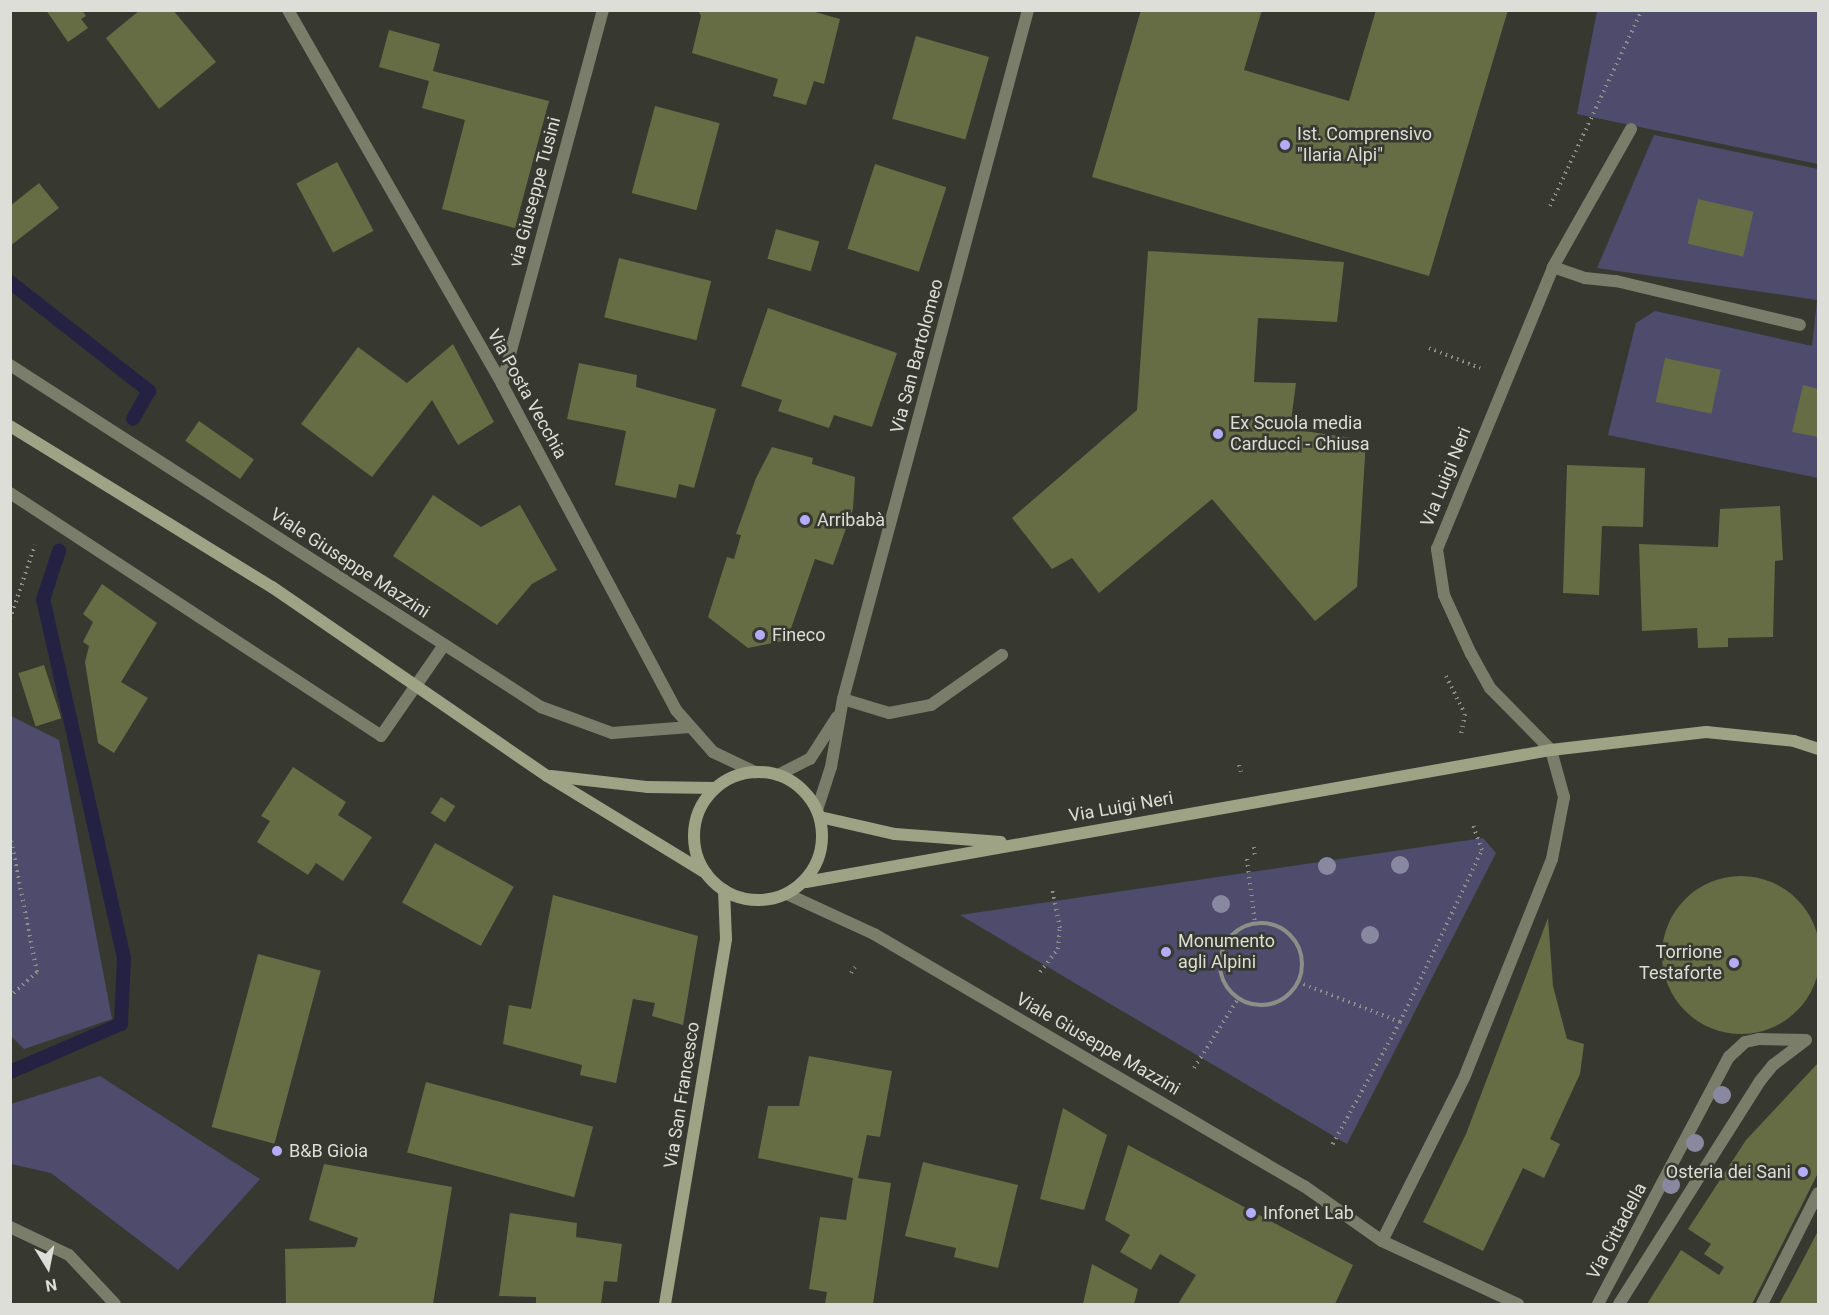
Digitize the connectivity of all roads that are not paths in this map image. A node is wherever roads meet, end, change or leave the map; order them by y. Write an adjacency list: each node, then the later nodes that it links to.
1 (288, 10): 8 (street, Via Posta Vecchia)
2 (603, 10): 8 (street, via Giuseppe Tusini)
3 (1028, 10): 14 (street, Via San Bartolomeo)
4 (1632, 129): 5 (street, Via Luigi Neri)
5 (1553, 267): 6 (street); 17 (street, Via Luigi Neri)
6 (1800, 325)
7 (10, 365): 11 (street, Viale Giuseppe Mazzini)
8 (502, 384): 15 (street, Via Posta Vecchia)
9 (10, 426): 13 (main road)
10 (10, 493): 13 (street)
11 (444, 645): 13 (street); 15 (street, Viale Giuseppe Mazzini)
12 (1002, 655): 14 (street)
13 (415, 685): 20 (main road)
14 (842, 705): 19 (street); 22 (street)
15 (690, 727): 18 (street, Via Posta Vecchia)
16 (1818, 749): 17 (main road, Via Luigi Neri)
17 (1551, 750): 23 (main road, Via Luigi Neri); 30 (street, Via Luigi Neri)
18 (755, 772): 19 (main road); 21 (main road)
19 (778, 775): 22 (main road)
20 (547, 776): 21 (main road); 24 (main road)
21 (715, 788): 24 (main road)
22 (819, 814): 23 (main road, Via Luigi Neri); 25 (main road)
23 (1017, 843): 25 (main road, Via Luigi Neri)
24 (706, 873): 26 (main road)
25 (806, 882): 27 (main road)
26 (724, 890): 27 (main road); 32 (main road, Via San Francesco)
27 (787, 894): 30 (street, Viale Giuseppe Mazzini)
28 (1818, 1195): 36 (street)
29 (10, 1227): 31 (street)
30 (1382, 1241): 33 (street, Viale Giuseppe Mazzini)
31 (116, 1305)
32 (665, 1305)
33 (1518, 1305)
34 (1598, 1305): 35 (street, Via Cittadella)
35 (1619, 1305)
36 (1762, 1305)

